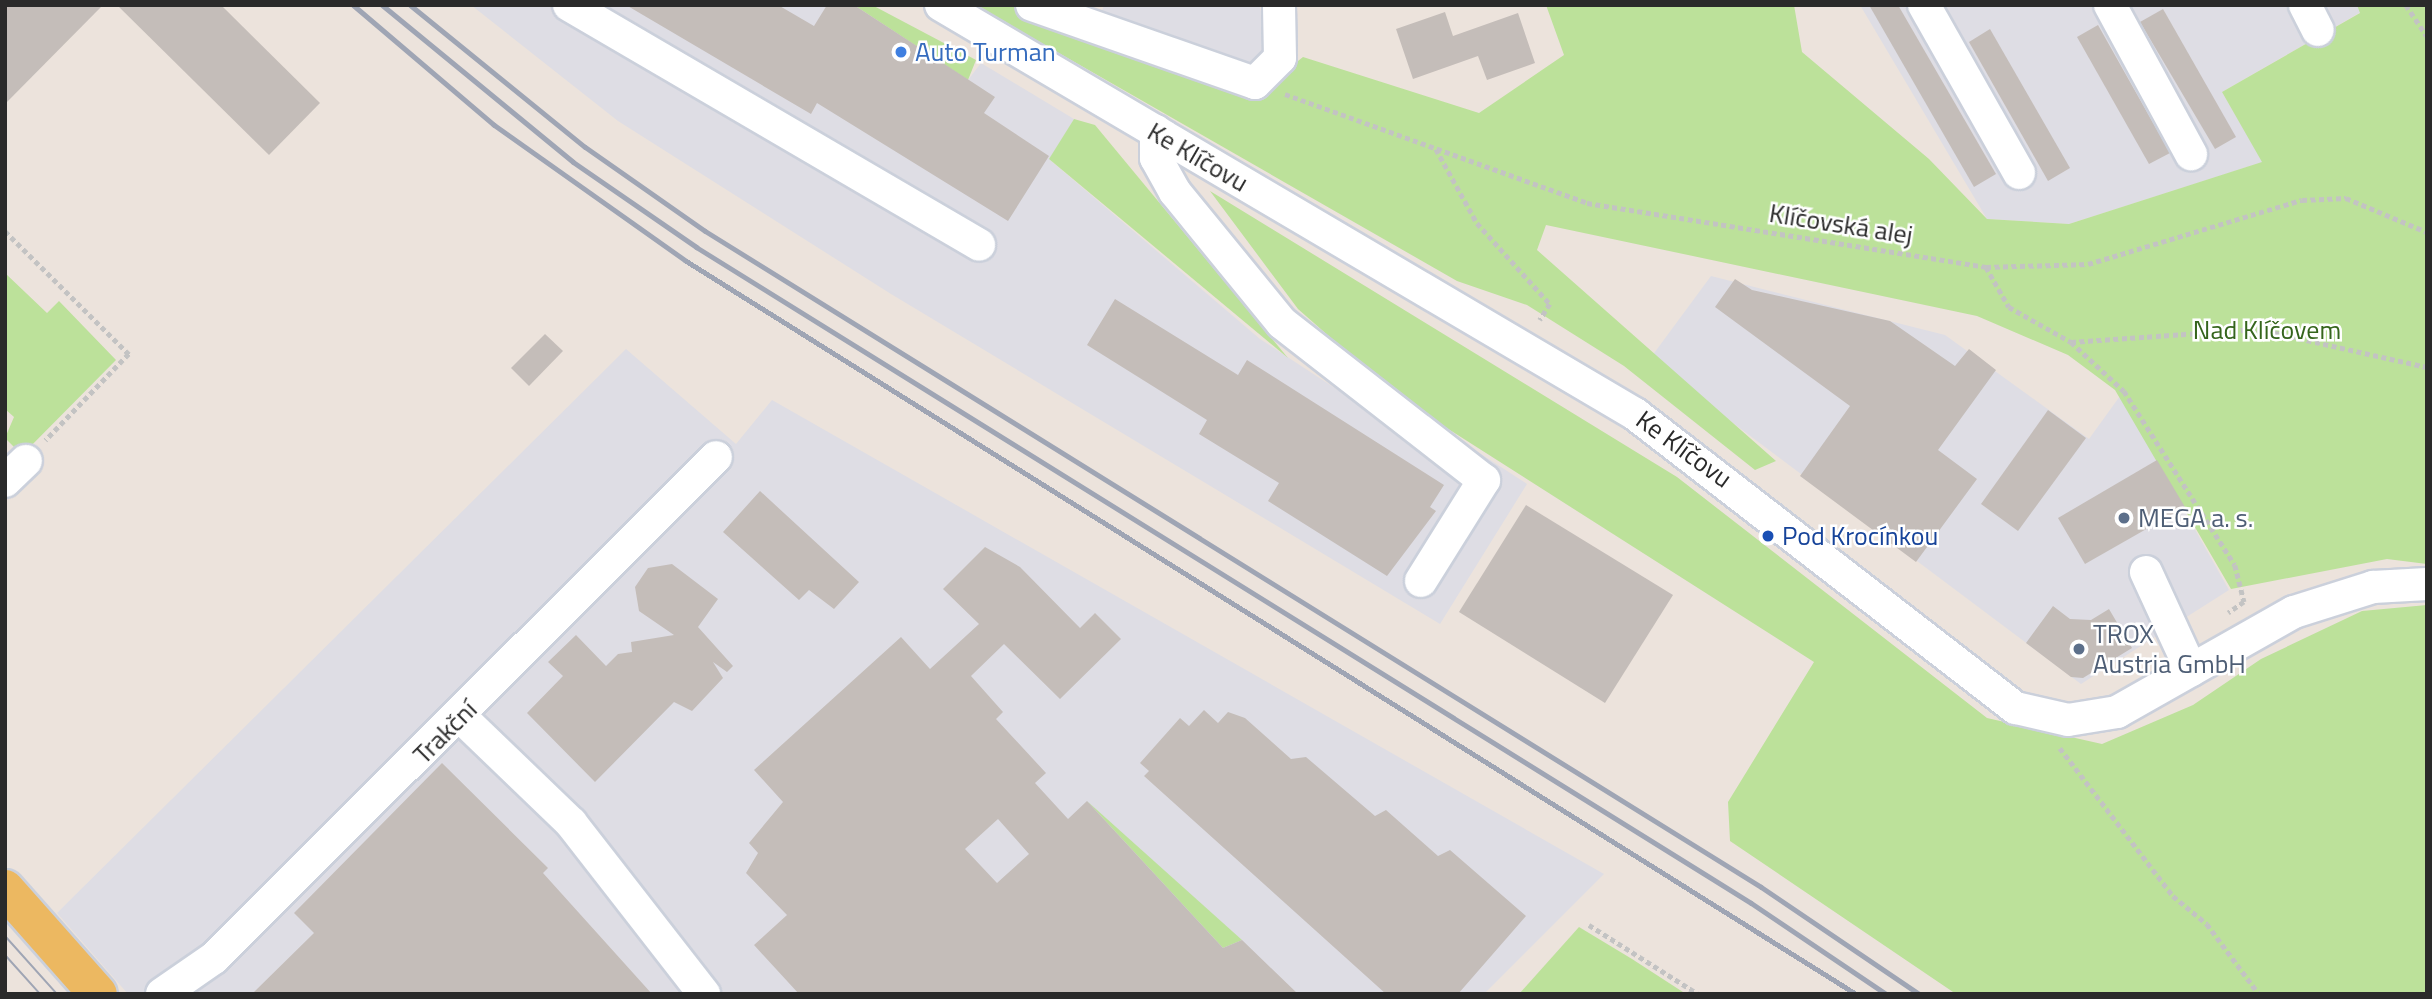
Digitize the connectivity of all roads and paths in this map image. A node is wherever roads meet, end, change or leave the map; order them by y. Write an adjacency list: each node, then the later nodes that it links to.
1 (569, 5): 16 (street)
2 (940, 5): 10 (street, Ke Klíčovu)
3 (1032, 5): 9 (street)
4 (1279, 5): 9 (street)
5 (1924, 5): 13 (street)
6 (2110, 5): 12 (street)
7 (2406, 5): 8 (path)
8 (2427, 36)
9 (1255, 83): 11 (path, Klíčovská alej)
10 (1156, 131): 24 (street); 27 (street, Ke Klíčovu)
11 (1435, 148): 17 (path, Klíčovská alej); 18 (path)
12 (2192, 154)
13 (2020, 173)
14 (5, 231): 22 (path)
15 (2427, 232): 17 (path, Klíčovská alej)
16 (979, 245)
17 (1986, 267): 19 (path)
18 (1540, 320)
19 (2071, 342): 20 (path); 26 (path)
20 (2427, 367)
21 (716, 457): 28 (street, Trakční)
22 (15, 471)
23 (2146, 572): 27 (street)
24 (1421, 580)
25 (2427, 584): 27 (street, Ke Klíčovu)
26 (2223, 616)
27 (2191, 670)
28 (461, 716): 33 (street, Trakční); 34 (street)
29 (2055, 743): 36 (path)
30 (5, 890): 32 (main road)
31 (1589, 925): 35 (path)
32 (98, 994)
33 (162, 994)
34 (704, 994)
35 (1699, 994)
36 (2259, 994)

